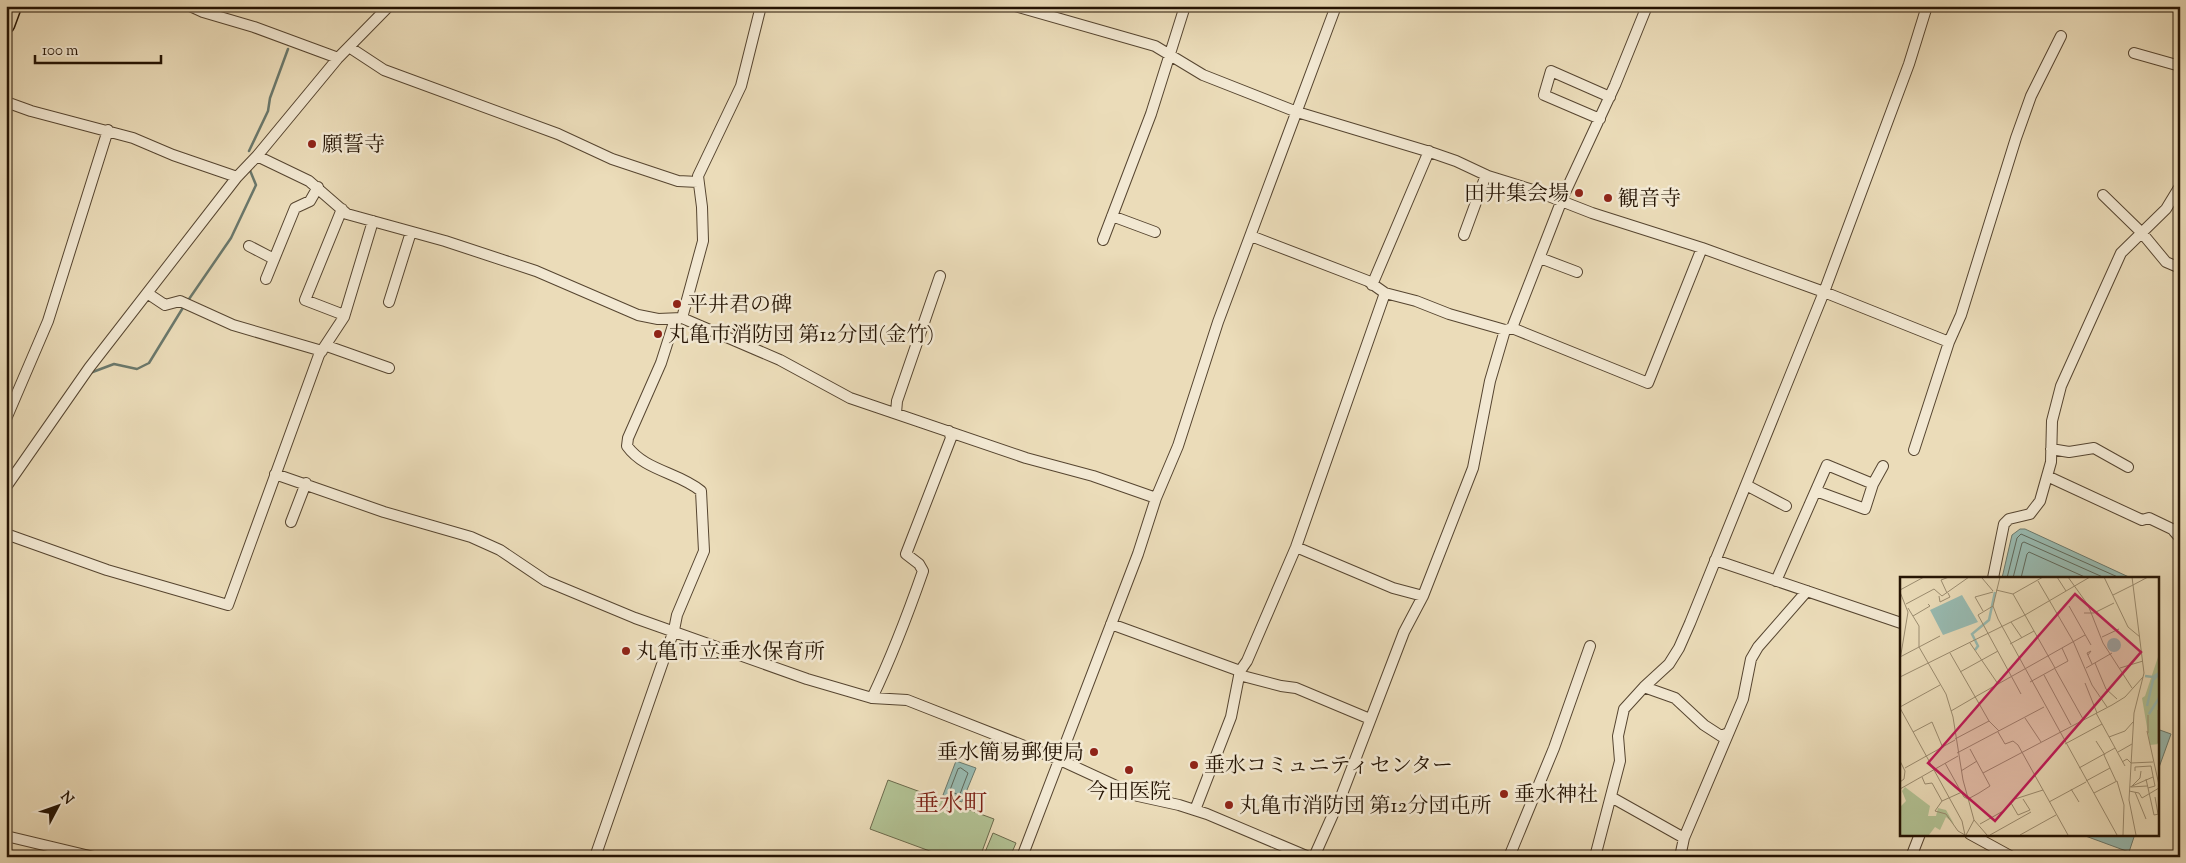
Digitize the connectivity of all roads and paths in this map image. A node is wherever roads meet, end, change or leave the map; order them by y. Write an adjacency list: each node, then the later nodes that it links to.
1 (13, 6): 12 (main road)
2 (190, 6): 11 (street)
3 (390, 6): 14 (street)
4 (761, 6): 28 (street)
5 (1015, 6): 10 (street)
6 (1185, 6): 16 (street)
7 (1336, 6): 21 (street)
8 (1647, 6): 19 (street)
9 (1926, 6): 51 (street)
10 (1028, 8): 16 (street)
11 (204, 9): 17 (street)
12 (6, 25)
13 (2061, 36): 58 (street)
14 (348, 47): 17 (street); 28 (street)
15 (2134, 53): 18 (street)
16 (1170, 54): 21 (street); 34 (street)
17 (338, 58): 25 (street)
18 (2180, 66)
19 (1610, 97): 22 (street); 22 (street)
20 (6, 102): 23 (street)
21 (1297, 112): 24 (street); 40 (street)
22 (1600, 119): 32 (street)
23 (108, 130): 27 (street); 62 (street)
24 (1428, 151): 26 (street); 50 (street)
25 (257, 156): 27 (street); 30 (street)
26 (1486, 175): 32 (street); 39 (street)
27 (237, 177): 52 (street)
28 (698, 182): 56 (street)
29 (2180, 186): 38 (street)
30 (318, 187): 33 (street); 45 (street)
31 (2104, 195): 38 (street)
32 (1561, 202): 43 (street); 44 (street)
33 (342, 209): 35 (street); 55 (street)
34 (1112, 216): 37 (street); 41 (street)
35 (373, 221): 36 (street); 55 (street)
36 (411, 232): 54 (street); 56 (street)
37 (1155, 232)
38 (2142, 233): 46 (street); 64 (street)
39 (1464, 235)
40 (1251, 236): 50 (street); 75 (street)
41 (1103, 240)
42 (248, 246): 45 (street)
43 (1702, 248): 51 (street); 57 (street)
44 (1540, 258): 47 (street); 57 (street)
45 (274, 259): 49 (street)
46 (2180, 268)
47 (1577, 272)
48 (940, 276): 61 (street)
49 (266, 279)
50 (1372, 285): 53 (street)
51 (1824, 292): 58 (street); 72 (street)
52 (147, 293): 59 (street); 73 (street)
53 (1385, 293): 57 (street); 80 (street)
54 (389, 302)
55 (344, 315): 59 (street)
56 (679, 319): 61 (street); 88 (street)
57 (1509, 329): 85 (street)
58 (1949, 342): 65 (street)
59 (324, 349): 60 (street); 68 (street)
60 (389, 368)
61 (896, 413): 63 (street)
62 (6, 419)
63 (949, 431): 75 (street); 92 (street)
64 (2051, 449): 67 (street); 69 (street)
65 (1914, 450)
66 (1883, 466): 71 (street)
67 (2128, 467)
68 (276, 474): 70 (street); 78 (street)
69 (2047, 476): 79 (street); 82 (street)
70 (306, 483): 77 (street); 88 (street)
71 (1873, 484): 74 (street); 74 (street)
72 (1746, 485): 76 (street); 81 (street)
73 (6, 487)
74 (1816, 491): 83 (street)
75 (1156, 498): 87 (street)
76 (1786, 506)
77 (291, 522)
78 (6, 534)
79 (2180, 538)
80 (1296, 547): 85 (street); 90 (street)
81 (1715, 560): 83 (street); 91 (street)
82 (1993, 577)
83 (1776, 581): 84 (street)
84 (1807, 591): 86 (street); 94 (street)
85 (1423, 596): 93 (street)
86 (1900, 623)
87 (1112, 624): 90 (street); 95 (street)
88 (674, 630): 92 (street); 103 (street)
89 (1590, 646): 107 (street)
90 (1239, 673): 93 (street); 97 (street)
91 (1644, 687): 94 (street); 96 (street)
92 (872, 698): 95 (street)
93 (1370, 719): 106 (street)
94 (1728, 733): 101 (street)
95 (1060, 760): 97 (street); 104 (street)
96 (1611, 797): 101 (street); 108 (street)
97 (1195, 810): 105 (street)
98 (6, 836): 102 (street)
99 (1919, 836): 110 (street)
100 (1974, 836): 111 (street)
101 (1684, 838): 109 (street)
102 (94, 857)
103 (595, 857)
104 (1022, 857)
105 (1309, 857)
106 (1314, 857)
107 (1509, 857)
108 (1595, 857)
109 (1680, 857)
110 (1911, 857)
111 (2012, 857)

